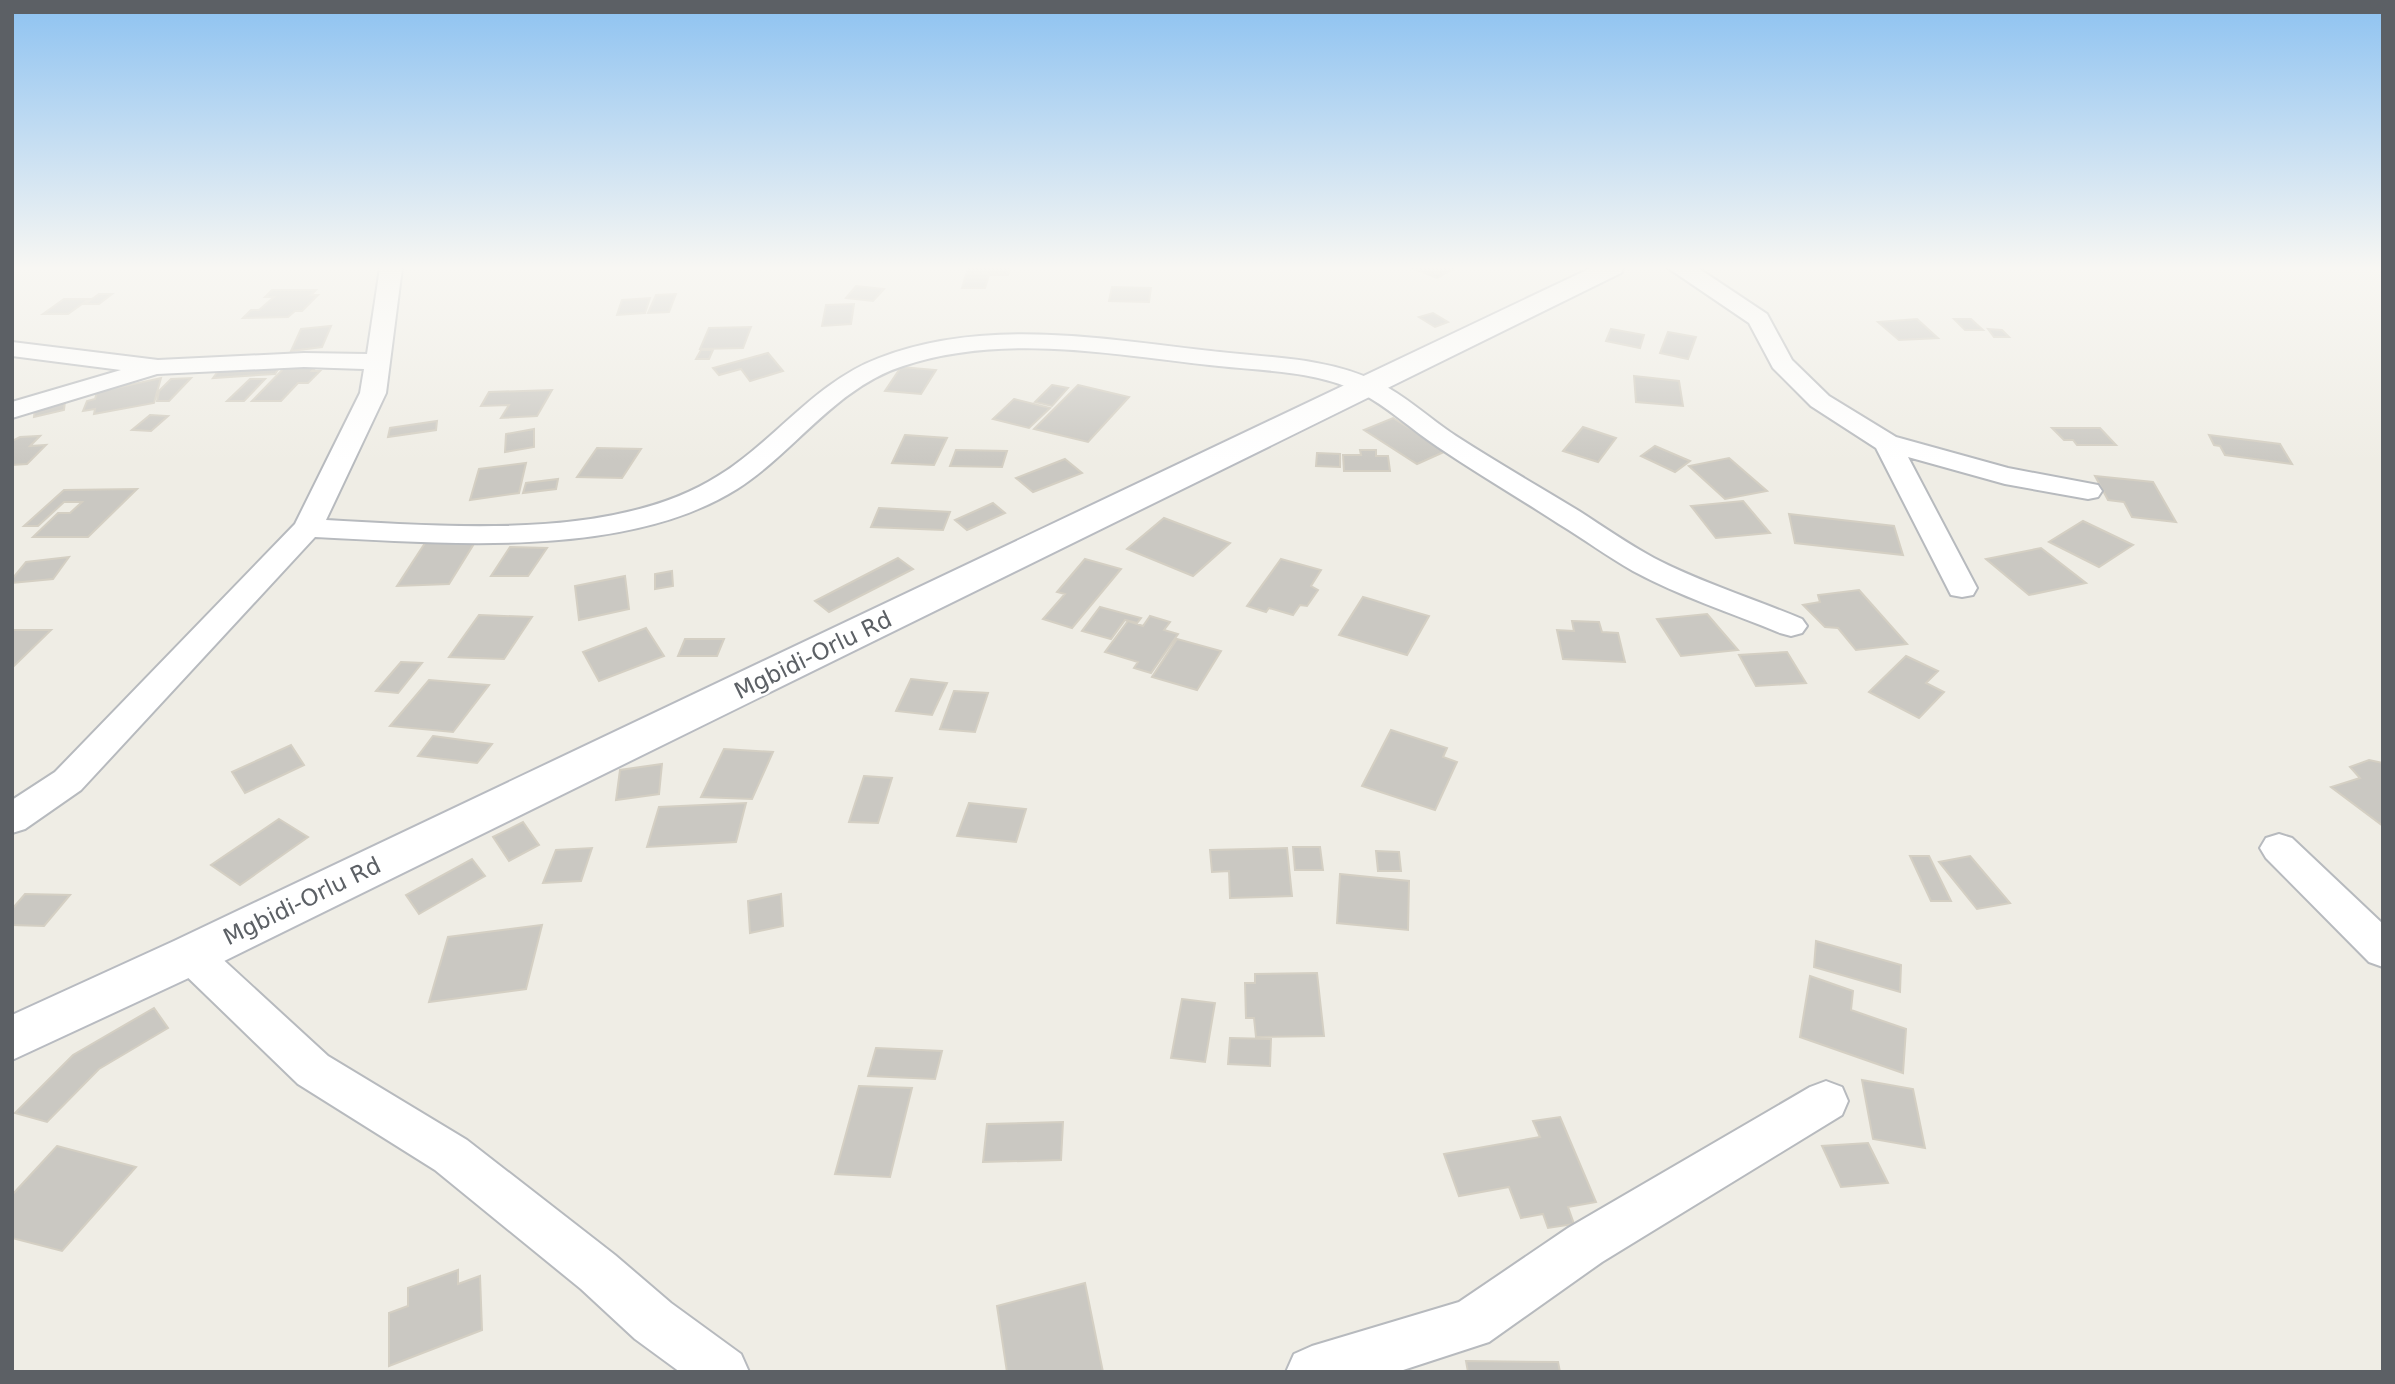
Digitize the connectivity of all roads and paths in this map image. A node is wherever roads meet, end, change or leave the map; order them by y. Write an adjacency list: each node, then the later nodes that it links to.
1 (383, 333): 5 (street)
2 (1480, 333): 7 (main road, Mgbidi-Orlu Rd)
3 (1766, 333): 9 (street)
4 (12, 349): 6 (street)
5 (379, 362): 6 (street); 11 (street)
6 (158, 367): 8 (street)
7 (1368, 387): 11 (street); 13 (street); 17 (main road, Mgbidi-Orlu Rd)
8 (12, 410)
9 (1887, 443): 10 (street); 12 (street)
10 (2088, 491)
11 (308, 528): 14 (street)
12 (1962, 588)
13 (1791, 626)
14 (12, 818)
15 (2279, 848): 16 (street)
16 (2383, 950)
17 (191, 955): 18 (main road, Mgbidi-Orlu Rd); 20 (street)
18 (12, 1038)
19 (1826, 1101): 21 (street)
20 (723, 1372)
21 (1312, 1372)

